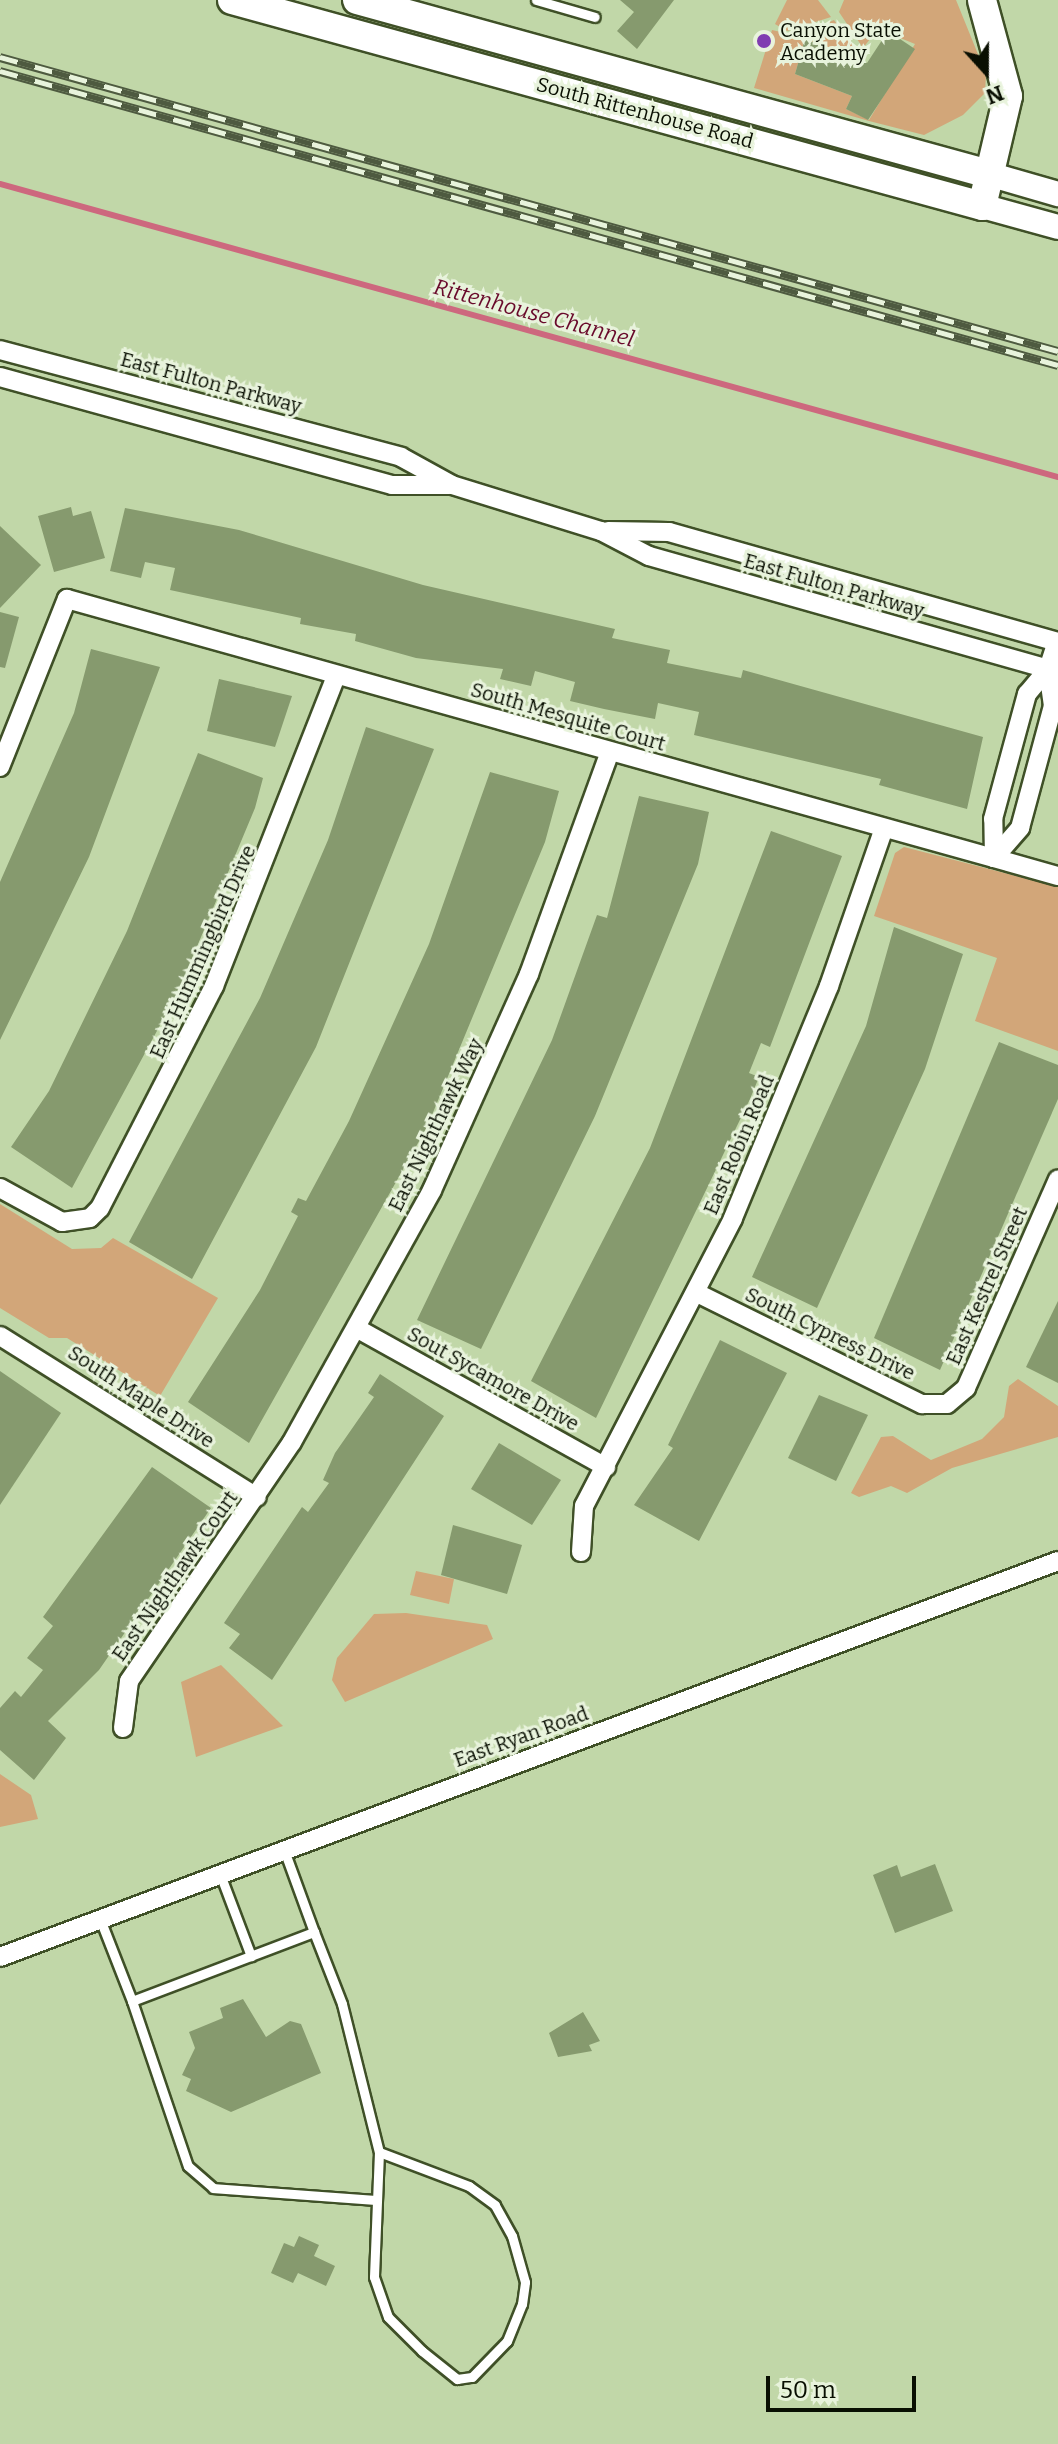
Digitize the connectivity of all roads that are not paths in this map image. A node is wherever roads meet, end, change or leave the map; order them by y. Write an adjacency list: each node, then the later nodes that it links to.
1 (232, 0): 8 (main road, South Rittenhouse Road)
2 (357, 0): 6 (main road, South Rittenhouse Road)
3 (536, 0): 5 (lane)
4 (982, 0): 6 (main road)
5 (595, 17)
6 (992, 175): 7 (main road, South Rittenhouse Road); 8 (main road)
7 (1058, 194)
8 (982, 206): 9 (main road, South Rittenhouse Road)
9 (1058, 227)
10 (0, 350): 12 (street, East Fulton Parkway)
11 (0, 377): 12 (street, East Fulton Parkway)
12 (452, 485): 13 (street, East Fulton Parkway)
13 (601, 531): 14 (street, East Fulton Parkway); 15 (street, East Fulton Parkway)
14 (1057, 642): 15 (street)
15 (1053, 670): 20 (street); 20 (street)
16 (336, 676): 17 (street, South Mesquite Court); 18 (street, South Mesquite Court); 23 (street, East Hummingbird Drive)
17 (610, 752): 19 (street, South Mesquite Court); 25 (street, East Nighthawk Way)
18 (0, 767)
19 (884, 828): 20 (street, South Mesquite Court); 24 (street, East Robin Road)
20 (994, 858): 21 (street, South Mesquite Court)
21 (1058, 876)
22 (1058, 1179): 27 (street, East Kestrel Street)
23 (0, 1188)
24 (697, 1293): 27 (street, South Cypress Drive); 28 (street, East Robin Road)
25 (358, 1329): 28 (street, Sout Sycamore Drive); 29 (street, East Nighthawk Way)
26 (0, 1336): 29 (street, South Maple Drive)
27 (947, 1404)
28 (606, 1467): 30 (street, East Robin Road)
29 (257, 1497): 32 (street, East Nighthawk Court)
30 (581, 1552)
31 (1058, 1561): 33 (street, East Ryan Road)
32 (123, 1728)
33 (284, 1850): 34 (street, East Ryan Road); 36 (lane)
34 (220, 1874): 35 (street, East Ryan Road); 37 (lane)
35 (100, 1919): 38 (street, East Ryan Road); 39 (lane)
36 (314, 1932): 37 (lane); 40 (lane)
37 (251, 1956): 39 (lane)
38 (0, 1957)
39 (132, 2001): 41 (lane)
40 (379, 2152): 41 (lane); 41 (lane)
41 (375, 2200)

